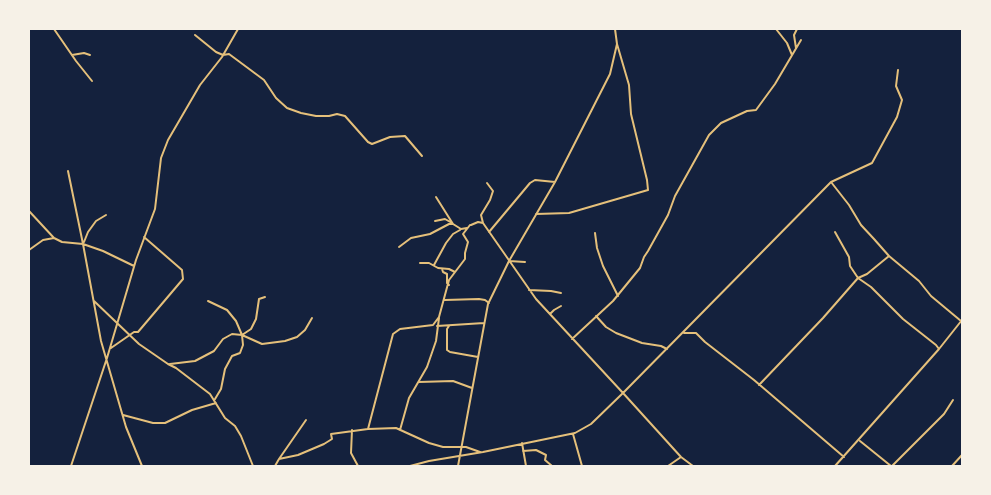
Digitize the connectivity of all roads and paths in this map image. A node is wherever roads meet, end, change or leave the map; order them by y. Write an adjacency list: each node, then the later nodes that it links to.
1 (54, 29): 12 (street)
2 (238, 29): 9 (street)
3 (615, 29): 8 (street)
4 (776, 29): 15 (street)
5 (797, 29): 10 (street)
6 (195, 35): 14 (street)
7 (801, 40): 10 (street)
8 (617, 44): 20 (street); 25 (street)
9 (228, 47): 11 (street); 14 (street)
10 (796, 48): 15 (street)
11 (229, 54): 14 (street); 18 (street)
12 (72, 55): 13 (street); 17 (street)
13 (90, 55)
14 (223, 55): 36 (street)
15 (792, 55): 53 (street)
16 (898, 70): 21 (street)
17 (92, 81)
18 (422, 156)
19 (68, 170): 38 (street)
20 (555, 182): 25 (street); 32 (street)
21 (831, 182): 41 (street); 69 (street)
22 (487, 183): 28 (street)
23 (436, 197): 29 (street)
24 (29, 211): 37 (street)
25 (536, 214): 42 (street)
26 (106, 215): 38 (street)
27 (435, 221): 29 (street)
28 (483, 223): 30 (street); 32 (street)
29 (453, 224): 31 (street); 39 (street)
30 (470, 226): 31 (street); 35 (street)
31 (462, 229): 35 (street); 45 (street)
32 (489, 232): 42 (street)
33 (835, 232): 49 (street)
34 (595, 233): 53 (street)
35 (463, 234): 48 (street)
36 (144, 237): 46 (street); 70 (street)
37 (54, 238): 38 (street); 40 (street)
38 (83, 244): 46 (street); 55 (street)
39 (399, 247)
40 (29, 250)
41 (889, 256): 49 (street); 64 (street)
42 (510, 262): 43 (street); 51 (street); 58 (street)
43 (525, 262)
44 (420, 263): 45 (street)
45 (434, 265): 47 (street)
46 (134, 266): 66 (street)
47 (442, 269): 48 (street); 50 (street)
48 (455, 272): 50 (street)
49 (858, 278): 75 (street); 80 (street)
50 (449, 285): 56 (street)
51 (529, 290): 52 (street); 60 (street)
52 (561, 293)
53 (618, 296): 61 (street)
54 (265, 297): 71 (street)
55 (93, 300): 66 (street); 77 (street)
56 (444, 300): 58 (street); 62 (street)
57 (208, 302): 71 (street)
58 (489, 303): 65 (street)
59 (561, 306): 60 (street)
60 (550, 314): 72 (street)
61 (596, 316): 72 (street); 74 (street)
62 (439, 317): 67 (street); 87 (street)
63 (312, 318): 71 (street)
64 (962, 320): 75 (street)
65 (484, 323): 68 (street); 76 (street)
66 (117, 324): 70 (street); 73 (street)
67 (437, 326): 68 (street); 79 (street)
68 (449, 326): 76 (street)
69 (683, 333): 74 (street); 80 (street)
70 (130, 335): 73 (street); 78 (street)
71 (242, 335): 78 (street); 84 (street)
72 (572, 339): 82 (street)
73 (110, 349): 77 (street)
74 (667, 349): 82 (street)
75 (938, 349): 91 (street)
76 (478, 357): 81 (street)
77 (107, 358): 85 (street); 101 (street)
78 (168, 364): 84 (street)
79 (419, 382): 81 (street); 89 (street)
80 (759, 385): 99 (street)
81 (472, 389): 93 (street)
82 (622, 393): 90 (street); 98 (street)
83 (953, 400): 114 (street)
84 (215, 402): 85 (street); 103 (street)
85 (123, 415): 102 (street)
86 (306, 420): 100 (street)
87 (368, 429): 88 (street); 89 (street)
88 (352, 430): 100 (street); 105 (street)
89 (400, 430): 93 (street)
90 (572, 434): 92 (street); 110 (street)
91 (859, 441): 99 (street); 114 (street)
92 (522, 444): 94 (street); 95 (street)
93 (462, 446): 95 (street); 96 (street)
94 (523, 451): 108 (street); 109 (street)
95 (483, 452): 96 (street)
96 (460, 455): 106 (street); 107 (street)
97 (962, 455): 115 (street)
98 (681, 457): 111 (street); 112 (street)
99 (844, 457): 113 (street)
100 (279, 458): 104 (street)
101 (70, 466)
102 (142, 466)
103 (253, 466)
104 (274, 466)
105 (358, 466)
106 (410, 466)
107 (458, 466)
108 (526, 466)
109 (552, 466)
110 (582, 466)
111 (668, 466)
112 (693, 466)
113 (835, 466)
114 (892, 466)
115 (952, 466)

